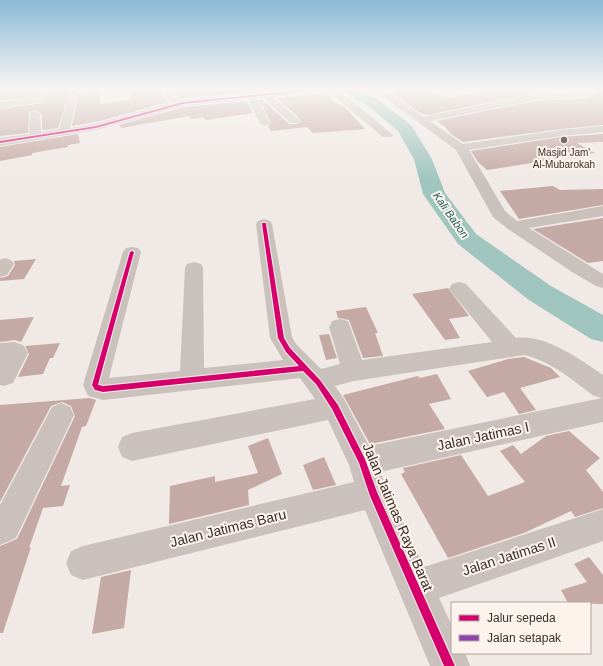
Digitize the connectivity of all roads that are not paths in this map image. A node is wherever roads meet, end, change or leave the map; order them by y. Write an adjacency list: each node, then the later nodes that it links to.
1 (35, 119): 12 (street)
2 (66, 119): 10 (street)
3 (124, 119): 10 (street)
4 (262, 119): 8 (street)
5 (368, 119): 11 (street)
6 (427, 119): 7 (street)
7 (422, 120): 14 (street)
8 (265, 123)
9 (603, 129): 14 (street)
10 (64, 133): 12 (street)
11 (387, 135)
12 (35, 137): 13 (street)
13 (0, 142)
14 (461, 148): 17 (street)
15 (603, 211): 17 (street)
16 (264, 224): 28 (street, Jalan Jatimas Raya Barat)
17 (514, 226): 20 (street)
18 (132, 252): 27 (street)
19 (194, 268): 27 (street)
20 (603, 282)
21 (459, 289): 23 (street)
22 (340, 327): 25 (street)
23 (510, 347): 25 (street); 29 (street)
24 (0, 352): 26 (street)
25 (354, 370): 28 (street)
26 (4, 376)
27 (192, 379): 28 (street)
28 (320, 385): 32 (street); 33 (street, Jalan Jatimas Raya Barat)
29 (603, 388)
30 (603, 410): 33 (street, Jalan Jatimas I)
31 (61, 415): 36 (street)
32 (132, 447)
33 (362, 462): 34 (street, Jalan Jatimas Raya Barat)
34 (373, 493): 37 (street, Jalan Jatimas Baru); 38 (street, Jalan Jatimas Raya Barat)
35 (603, 525): 38 (street, Jalan Jatimas II)
36 (2, 528)
37 (83, 563)
38 (415, 588): 39 (street, Jalan Jatimas Raya Barat)
39 (450, 666)

